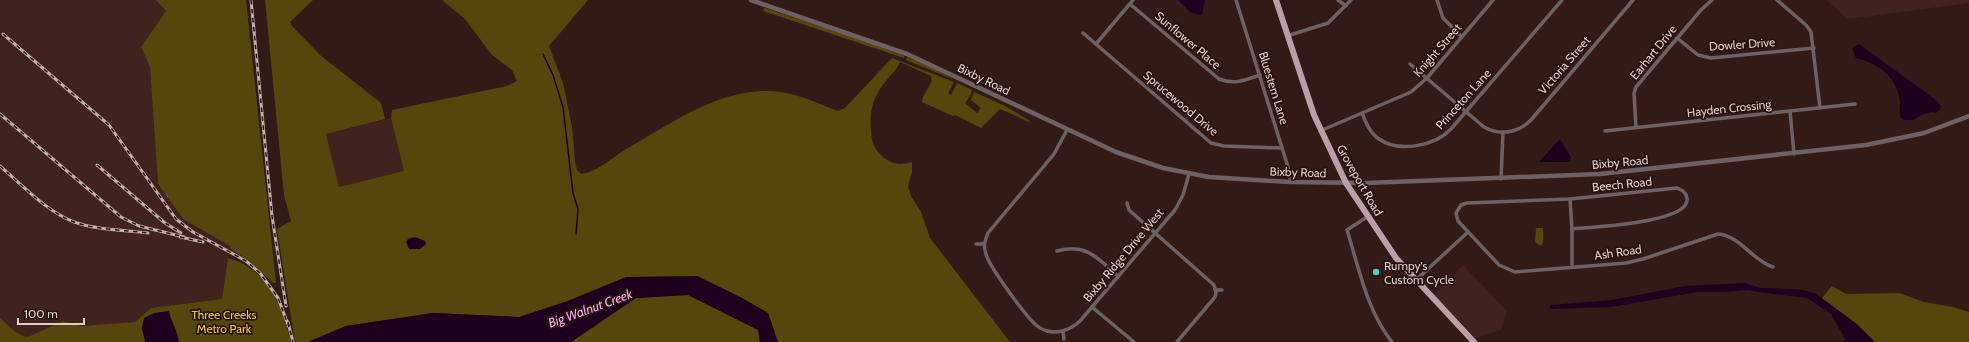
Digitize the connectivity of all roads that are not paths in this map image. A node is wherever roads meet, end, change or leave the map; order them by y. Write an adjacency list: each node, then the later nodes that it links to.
1 (751, 0): 31 (street, Bixby Road)
2 (1133, 0): 13 (street)
3 (1236, 0): 22 (street, Bluestem Lane)
4 (1276, 0): 16 (main road, Groveport Road)
5 (1338, 0): 14 (street)
6 (1351, 0): 14 (street)
7 (1437, 0): 17 (street)
8 (1493, 0): 17 (street, Knight Street)
9 (1562, 0): 26 (street, Princeton Lane)
10 (1633, 0): 34 (street, Victoria Street)
11 (1712, 0): 18 (street, Earhart Drive)
12 (1777, 0): 20 (street)
13 (1130, 4): 19 (street); 22 (street, Sunflower Place)
14 (1346, 6): 16 (street)
15 (1083, 33): 19 (street, Sprucewood Drive)
16 (1287, 36): 32 (main road, Groveport Road)
17 (1462, 36): 23 (street, Knight Street)
18 (1677, 38): 20 (street, Dowler Drive); 30 (street, Earhart Drive)
19 (1096, 44): 35 (street, Sprucewood Drive)
20 (1814, 48): 25 (street)
21 (1410, 64): 23 (street)
22 (1260, 75): 35 (street, Bluestem Lane)
23 (1427, 78): 26 (street); 28 (street, Knight Street)
24 (1855, 104): 25 (street, Hayden Crossing)
25 (1820, 108): 27 (street, Hayden Crossing)
26 (1466, 112): 28 (street, Princeton Lane); 34 (street)
27 (1790, 112): 30 (street, Hayden Crossing); 36 (street)
28 (1362, 113): 32 (street, Knight Street)
29 (1969, 116): 36 (street, Bixby Road)
30 (1636, 127): 33 (street, Hayden Crossing)
31 (1067, 130): 37 (street, Bixby Road); 48 (street)
32 (1320, 130): 40 (main road, Groveport Road)
33 (1605, 131)
34 (1503, 132): 38 (street)
35 (1282, 148): 39 (street, Bluestem Lane)
36 (1794, 154): 38 (street, Bixby Road)
37 (1189, 174): 39 (street, Bixby Road); 46 (street, Bixby Ridge Drive West)
38 (1501, 179): 40 (street, Bixby Road)
39 (1291, 182): 40 (street, Bixby Road)
40 (1346, 183): 43 (main road, Groveport Road)
41 (1570, 199): 44 (street); 44 (street, Beech Road); 45 (street, Beech Road)
42 (1127, 202): 46 (street)
43 (1368, 217): 53 (main road, Groveport Road); 61 (street)
44 (1572, 229): 50 (street)
45 (1468, 232): 50 (street, Ash Road); 53 (street)
46 (1155, 233): 52 (street, Bixby Ridge Drive West); 54 (street)
47 (976, 244): 48 (street)
48 (984, 244): 57 (street, Bixby Ridge Drive West)
49 (1057, 251): 52 (street)
50 (1572, 267): 51 (street, Ash Road)
51 (1773, 267)
52 (1118, 276): 56 (street, Bixby Ridge Drive West)
53 (1415, 280): 62 (main road, Groveport Road)
54 (1216, 290): 55 (street); 60 (street)
55 (1222, 290)
56 (1092, 307): 57 (street, Bixby Ridge Drive West); 59 (street)
57 (1063, 331): 58 (street)
58 (1064, 338)
59 (1134, 342)
60 (1177, 342)
61 (1392, 342)
62 (1474, 342)

